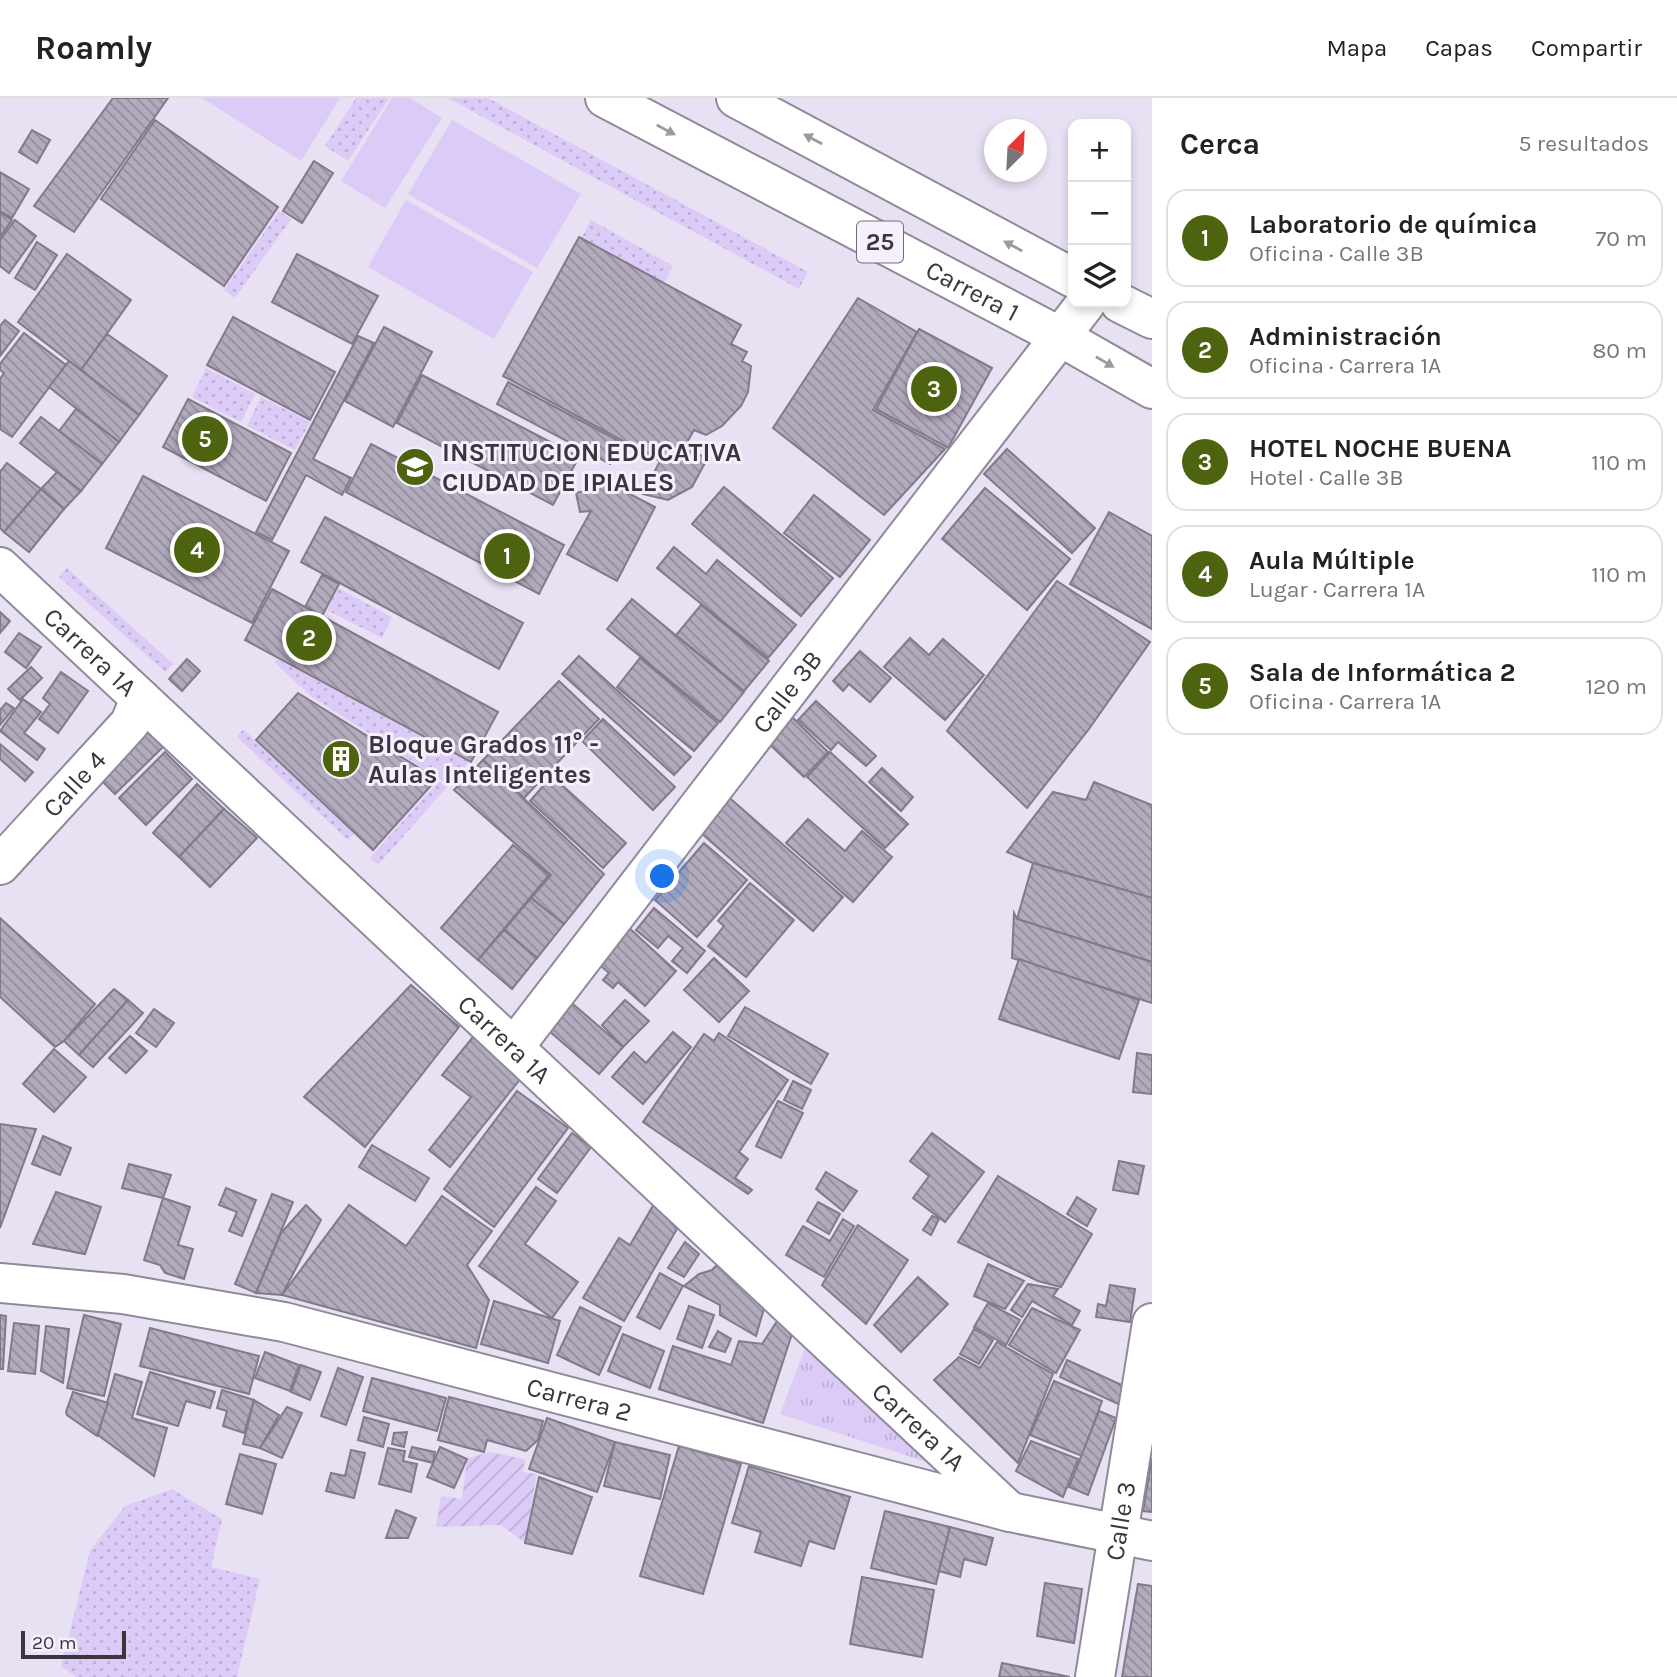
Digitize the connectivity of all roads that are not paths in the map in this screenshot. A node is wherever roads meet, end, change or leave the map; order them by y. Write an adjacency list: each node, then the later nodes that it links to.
1 (605, 98): 7 (street, Carrera 1 / 25, one-way to 7)
2 (736, 98): 3 (street, 25, one-way to 2)
3 (1068, 275)
4 (1082, 308): 7 (street, Calle 3B)
5 (1130, 308): 6 (street)
6 (1152, 319)
7 (1059, 336): 8 (street, Carrera 1 / 25, one-way to 8); 12 (street, Calle 3B)
8 (1152, 389)
9 (0, 567): 10 (street, Carrera 1A)
10 (140, 698): 11 (street, Calle 4); 12 (street, Carrera 1A)
11 (0, 865)
12 (514, 1047): 15 (street, Carrera 1A)
13 (0, 1283): 15 (street, Carrera 2)
14 (1152, 1324): 16 (street, Calle 3)
15 (1010, 1512): 16 (street, Carrera 2)
16 (1135, 1538): 17 (street, Calle 3)
17 (1095, 1677)

